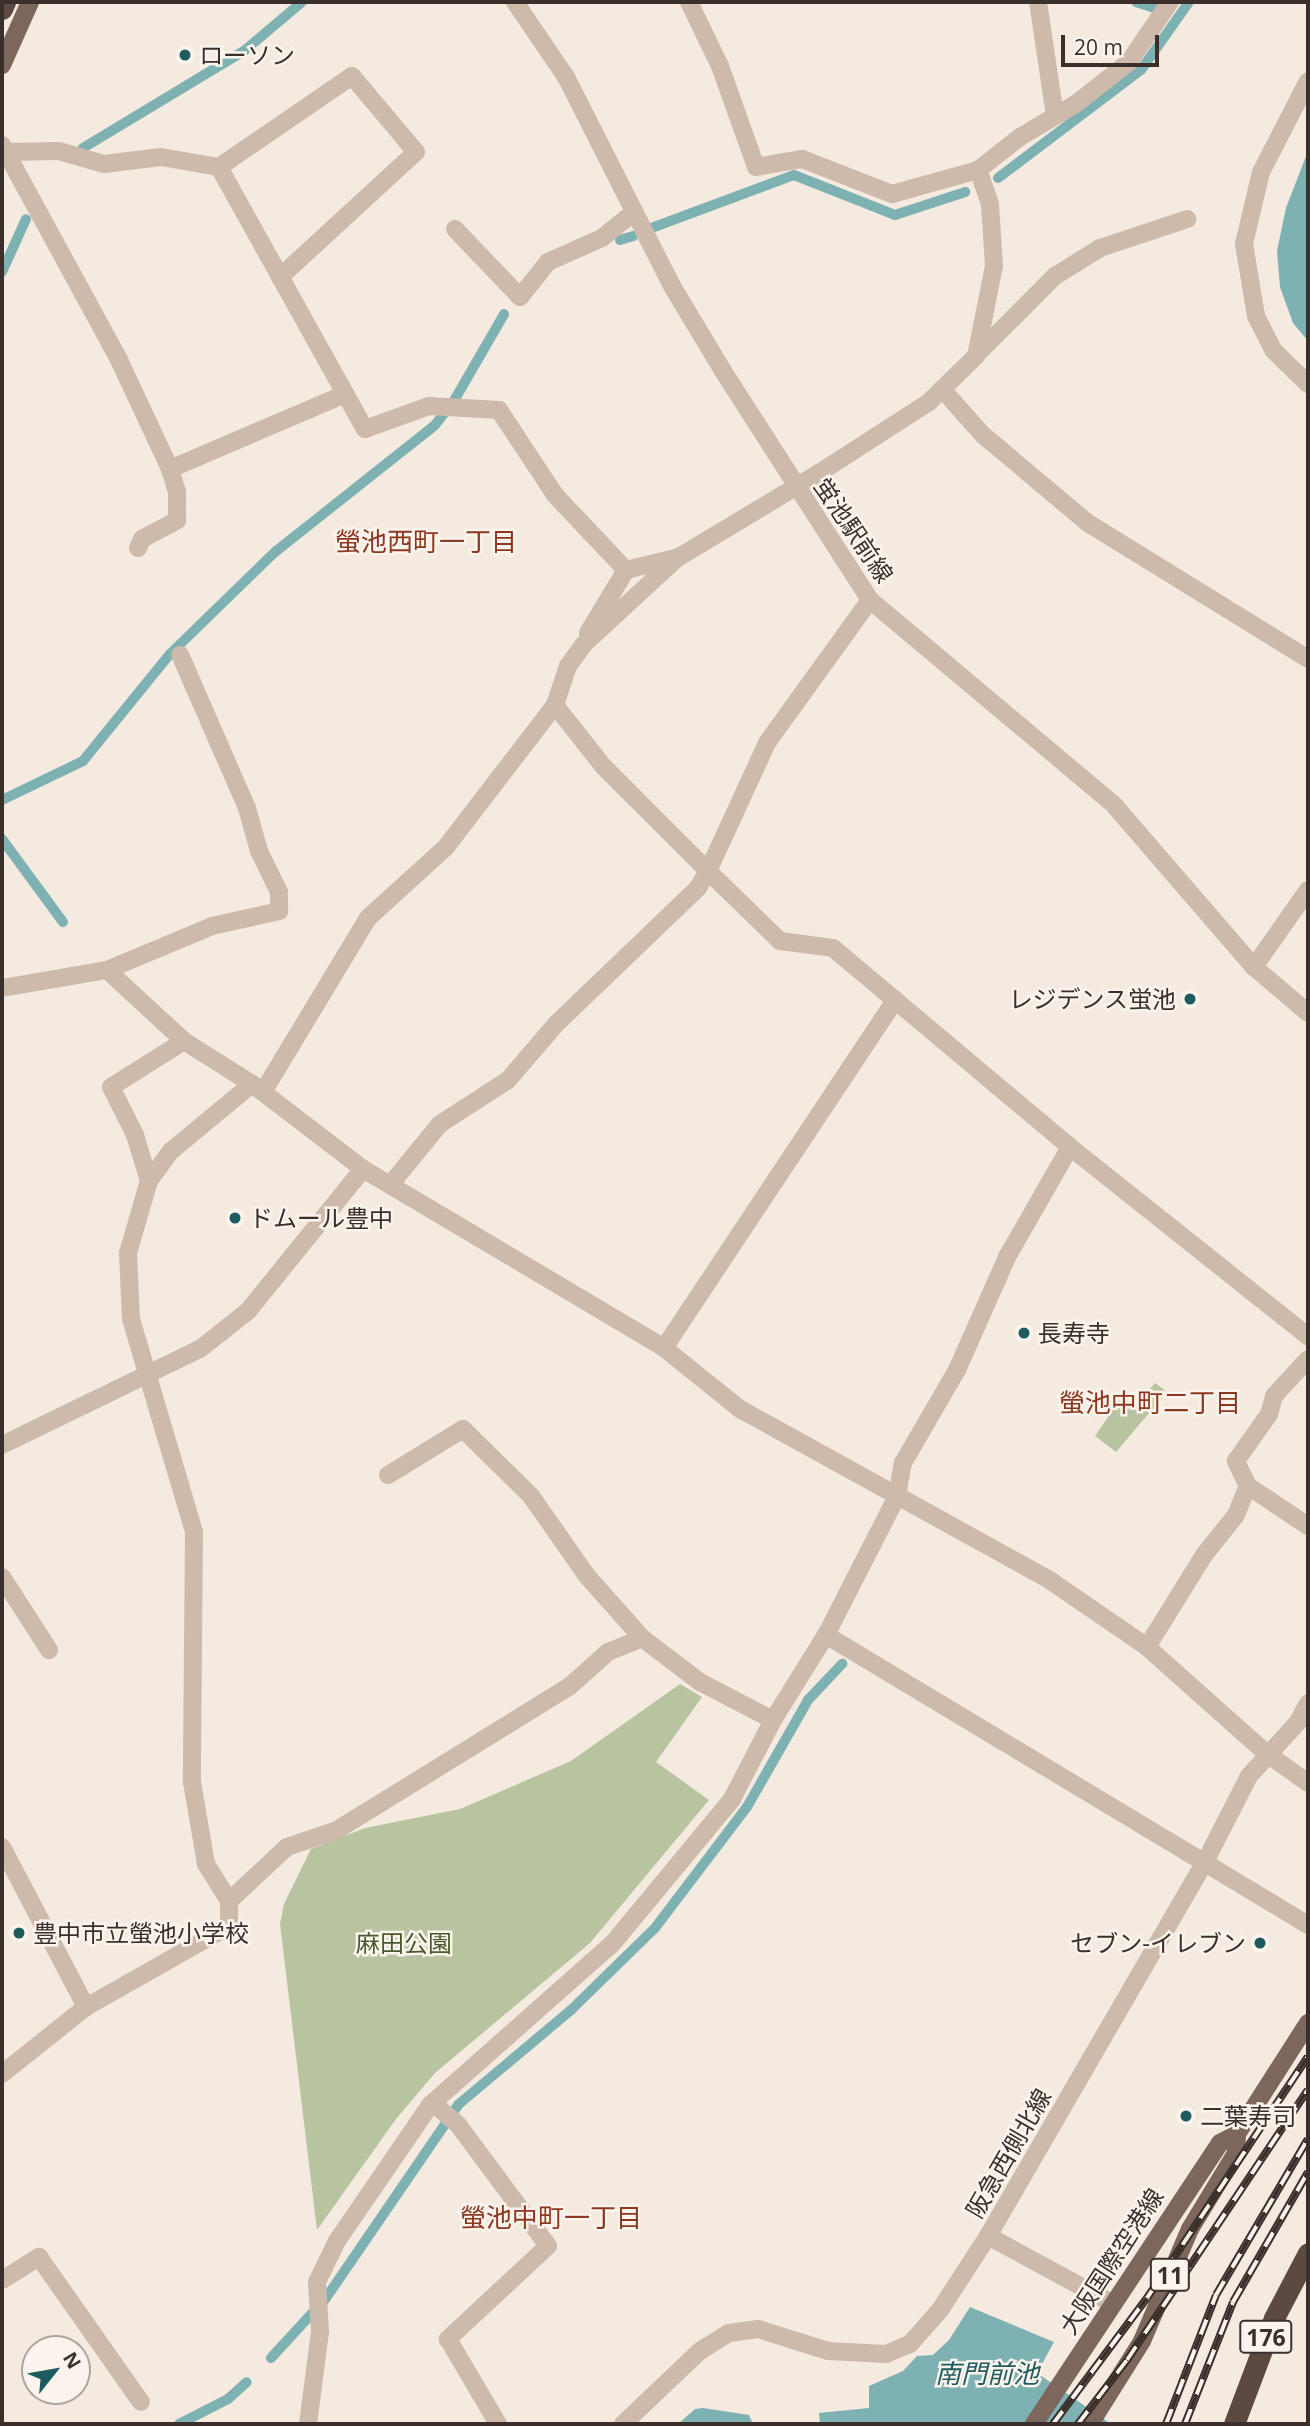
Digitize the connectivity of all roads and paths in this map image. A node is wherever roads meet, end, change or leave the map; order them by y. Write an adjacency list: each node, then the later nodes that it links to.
1 (5, 2): 6 (highway)
2 (30, 2): 8 (main road)
3 (515, 2): 14 (street, 蛍池駅前線)
4 (689, 2): 13 (street)
5 (1038, 2): 10 (street)
6 (2, 9)
7 (1165, 10): 10 (street)
8 (2, 65)
9 (1308, 81): 19 (street)
10 (1055, 116): 13 (street)
11 (3, 153): 12 (street); 22 (street)
12 (219, 167): 17 (street); 17 (street)
13 (978, 170): 18 (street)
14 (634, 213): 16 (street); 23 (street, 蛍池駅前線)
15 (1187, 219): 18 (street)
16 (455, 229)
17 (280, 277): 21 (street)
18 (976, 356): 20 (street)
19 (1308, 384)
20 (943, 390): 23 (street); 30 (street)
21 (345, 394): 22 (street); 26 (street)
22 (170, 469): 24 (street)
23 (794, 486): 25 (street); 27 (street, 蛍池駅前線)
24 (138, 548)
25 (679, 556): 26 (street); 28 (street)
26 (625, 570): 28 (street)
27 (870, 600): 32 (street); 34 (street, 蛍池駅前線)
28 (583, 645): 31 (street)
29 (180, 655): 35 (street)
30 (1308, 659)
31 (555, 705): 32 (street); 40 (street)
32 (708, 871): 37 (street); 44 (street)
33 (1308, 890): 34 (street)
34 (1254, 967): 38 (street, 蛍池駅前線)
35 (107, 970): 36 (street); 39 (street)
36 (2, 988)
37 (895, 1000): 41 (street); 46 (street)
38 (1308, 1013)
39 (184, 1041): 40 (street); 43 (street)
40 (257, 1088): 42 (street); 43 (street)
41 (1070, 1147): 45 (street); 52 (street)
42 (363, 1169): 44 (street); 48 (street)
43 (149, 1181): 48 (street)
44 (390, 1185): 46 (street)
45 (1308, 1336)
46 (664, 1348): 52 (street)
47 (1308, 1359): 51 (street)
48 (150, 1375): 49 (street); 65 (street)
49 (2, 1445)
50 (388, 1475): 56 (street)
51 (1248, 1486): 53 (street); 57 (street)
52 (897, 1496): 55 (street); 57 (street)
53 (1308, 1526)
54 (2, 1580): 58 (street)
55 (827, 1635): 60 (street); 64 (street)
56 (642, 1638): 60 (street); 65 (street)
57 (1147, 1647): 61 (street)
58 (49, 1650)
59 (1308, 1703): 61 (street, 阪急西側北線)
60 (774, 1720): 70 (street)
61 (1266, 1753): 62 (street); 64 (street, 阪急西側北線)
62 (1308, 1783)
63 (2, 1847): 67 (street)
64 (1205, 1862): 66 (street); 72 (street, 阪急西側北線)
65 (229, 1901): 67 (street)
66 (1308, 1925)
67 (86, 2007): 69 (street)
68 (1308, 2023): 71 (main road, 大阪国際空港線 / 11)
69 (2, 2074)
70 (438, 2107): 78 (street); 79 (street)
71 (1237, 2134): 75 (main road, 大阪国際空港線 / 11); 77 (main road, 大阪国際空港線 / 11)
72 (988, 2236): 75 (street); 80 (street, 阪急西側北線)
73 (1308, 2253): 82 (highway, 176)
74 (2, 2280): 76 (street)
75 (1113, 2305): 81 (main road, 大阪国際空港線 / 11)
76 (141, 2402)
77 (1093, 2419)
78 (308, 2424)
79 (498, 2424)
80 (623, 2424)
81 (1034, 2424)
82 (1234, 2424)

